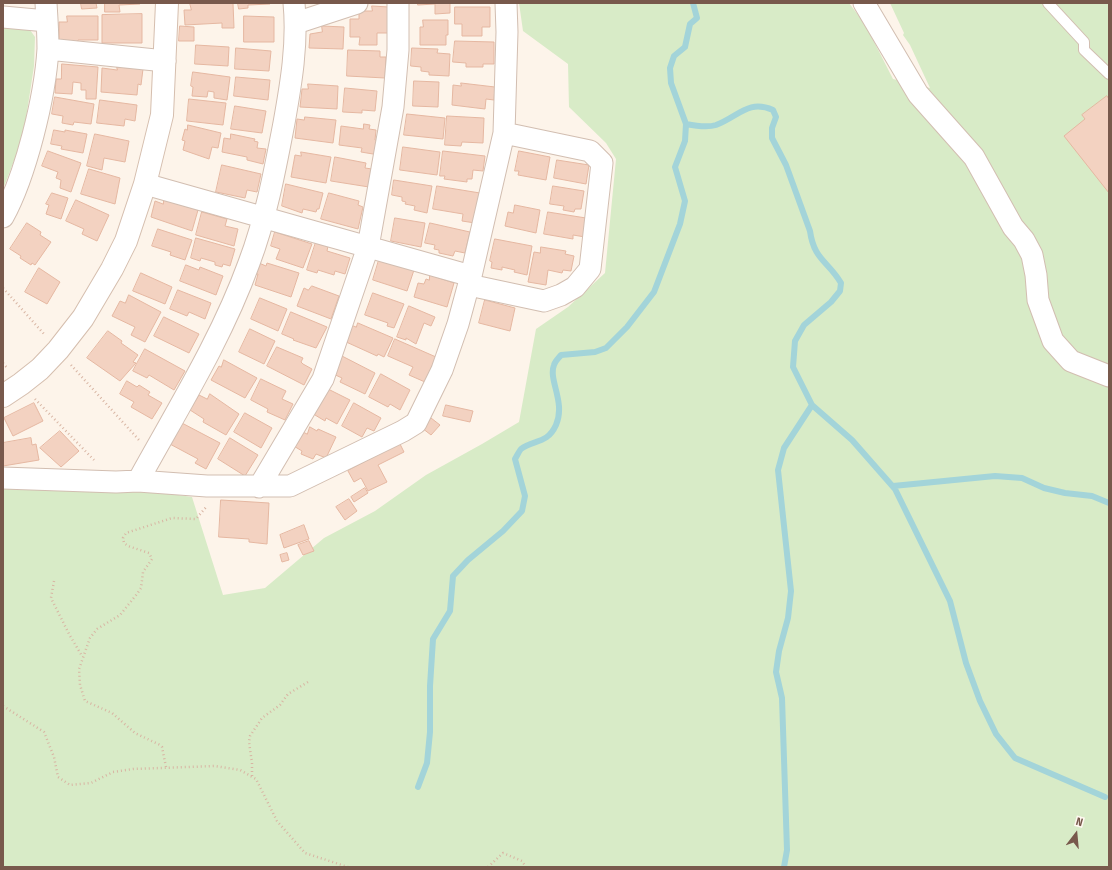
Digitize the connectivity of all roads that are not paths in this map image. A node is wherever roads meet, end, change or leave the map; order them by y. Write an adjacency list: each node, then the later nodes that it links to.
1 (166, 3): 11 (street)
2 (357, 3): 8 (street)
3 (398, 3): 17 (street)
4 (506, 3): 13 (street)
5 (864, 3): 19 (street)
6 (1048, 3): 12 (lane)
7 (47, 12): 9 (street); 10 (street)
8 (295, 13): 16 (street)
9 (3, 17)
10 (48, 49): 11 (street); 15 (street)
11 (165, 61): 14 (street)
12 (1109, 74)
13 (504, 133): 18 (street); 18 (street)
14 (145, 184): 16 (street); 20 (street)
15 (3, 217)
16 (264, 218): 17 (street); 22 (street)
17 (368, 247): 18 (street); 23 (street)
18 (470, 281): 23 (street)
19 (1109, 376)
20 (3, 396)
21 (3, 478): 22 (street)
22 (138, 481): 23 (street)
23 (259, 487)

